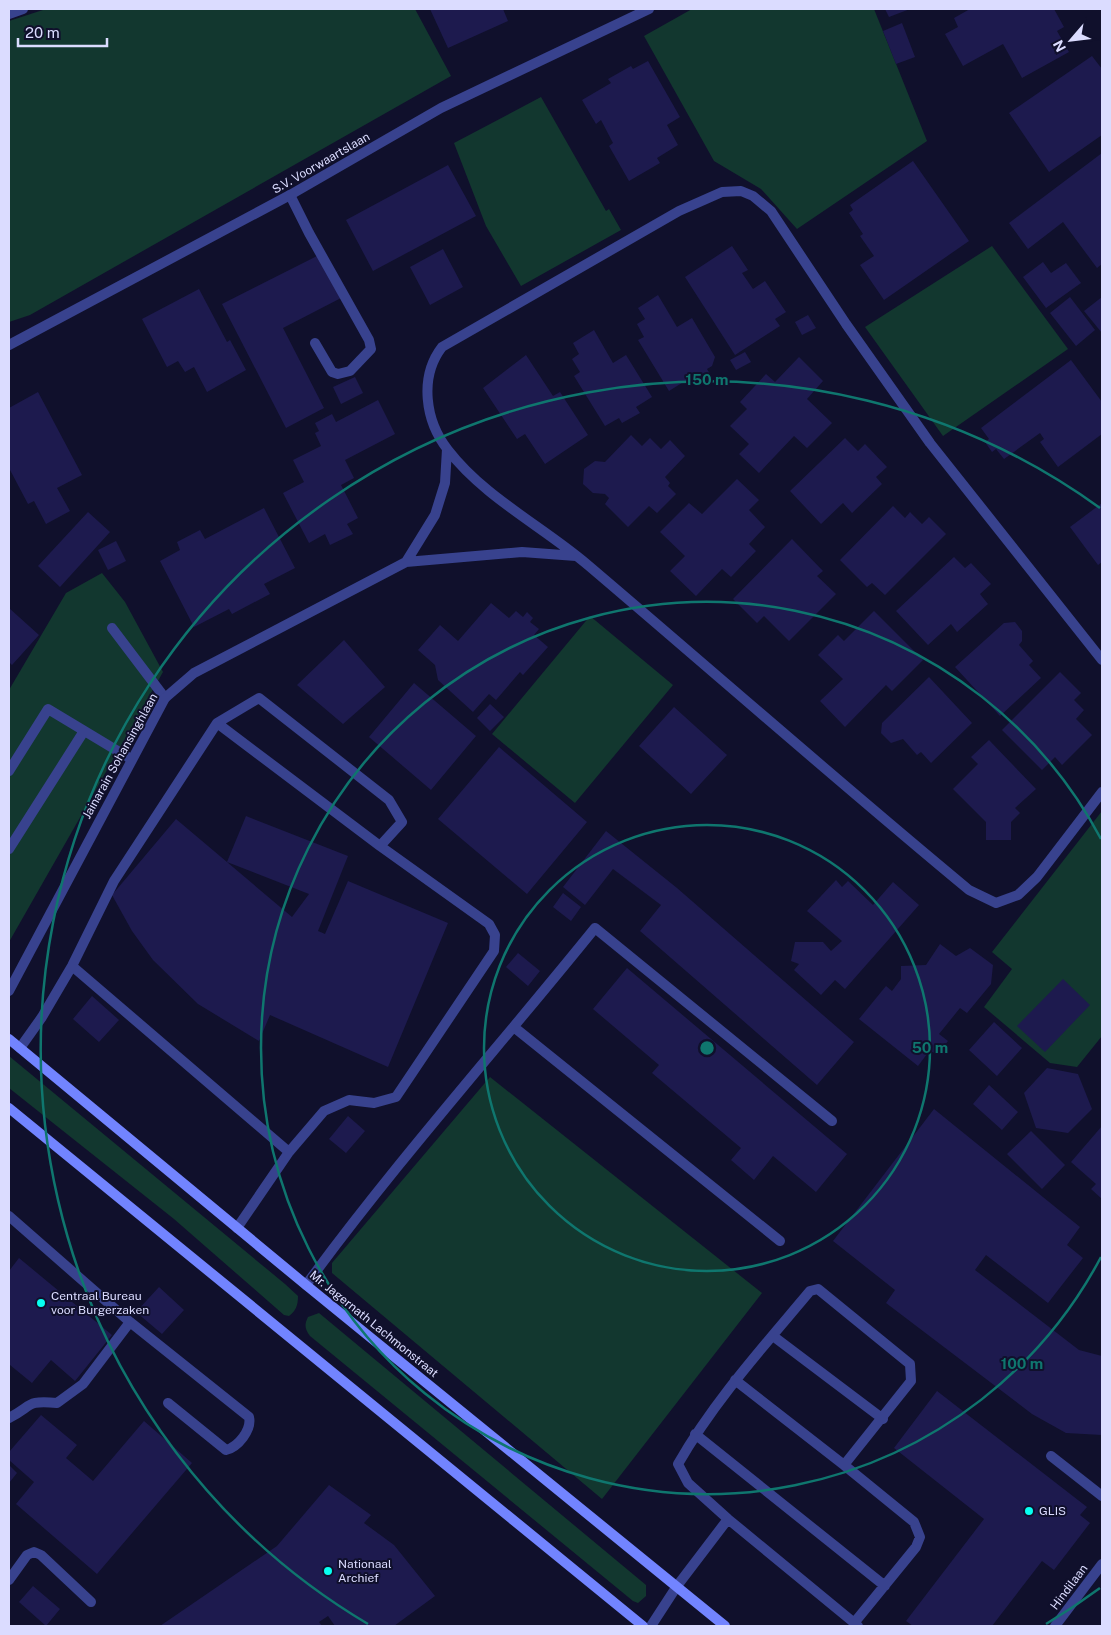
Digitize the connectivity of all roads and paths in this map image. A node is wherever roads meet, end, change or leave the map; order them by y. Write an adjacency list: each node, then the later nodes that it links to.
1 (23, 9): 3 (street)
2 (649, 9): 4 (street, S.V. Voorwaartslaan)
3 (9, 14)
4 (290, 195): 5 (street); 6 (street, S.V. Voorwaartslaan)
5 (315, 343)
6 (9, 345)
7 (447, 449): 8 (street); 9 (street); 11 (street)
8 (577, 556): 9 (street); 17 (street)
9 (406, 562): 12 (street, Jainarain Sohansinghlaan)
10 (112, 628): 12 (street)
11 (1102, 660)
12 (165, 698): 15 (street, Jainarain Sohansinghlaan)
13 (217, 723): 18 (street); 18 (street); 20 (street)
14 (84, 731): 15 (street); 16 (street); 19 (street)
15 (131, 759): 21 (street, Jainarain Sohansinghlaan)
16 (9, 771)
17 (1102, 792)
18 (380, 846): 27 (street)
19 (9, 849)
20 (72, 966): 24 (street); 27 (street)
21 (9, 992)
22 (515, 1028): 26 (street); 30 (street); 31 (street)
23 (9, 1039): 24 (main road, Mr. Jagernath Lachmonstraat)
24 (20, 1048): 29 (main road, Mr. Jagernath Lachmonstraat)
25 (9, 1108): 49 (main road)
26 (832, 1121)
27 (289, 1152): 29 (street)
28 (9, 1216): 32 (street)
29 (238, 1228): 31 (main road, Mr. Jagernath Lachmonstraat)
30 (780, 1241)
31 (306, 1285): 45 (main road, Mr. Jagernath Lachmonstraat)
32 (130, 1322): 35 (street); 36 (street)
33 (772, 1336): 34 (street); 37 (street); 37 (street)
34 (735, 1380): 38 (street); 40 (street)
35 (168, 1403)
36 (9, 1418)
37 (883, 1419): 40 (street)
38 (695, 1434): 42 (street); 46 (street)
39 (1051, 1456): 41 (street)
40 (844, 1465): 46 (street)
41 (1102, 1496)
42 (728, 1519): 45 (street); 48 (street)
43 (1102, 1564): 52 (street, Hindilaan)
44 (9, 1580): 47 (street)
45 (677, 1586): 50 (street); 51 (main road, Mr. Jagernath Lachmonstraat)
46 (885, 1586): 48 (street)
47 (91, 1602)
48 (856, 1625)
49 (643, 1626)
50 (650, 1626)
51 (725, 1626)
52 (1055, 1626)

